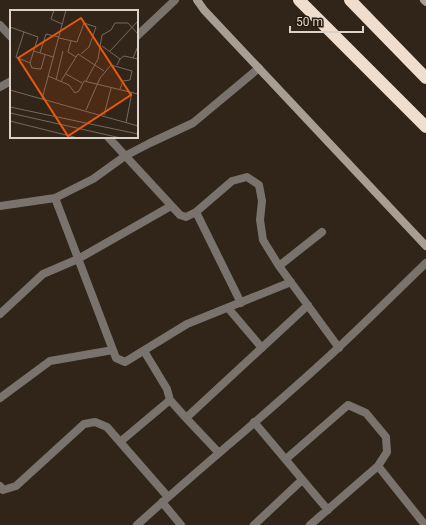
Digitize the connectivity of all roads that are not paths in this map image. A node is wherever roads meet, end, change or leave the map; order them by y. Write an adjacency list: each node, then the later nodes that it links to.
1 (175, 0): 6 (street)
2 (197, 0): 8 (street)
3 (299, 0): 12 (highway)
4 (350, 0): 9 (highway)
5 (0, 25): 7 (street)
6 (138, 35)
7 (10, 36)
8 (259, 68): 14 (street); 20 (street)
9 (426, 78)
10 (10, 82): 11 (street)
11 (0, 87)
12 (426, 127)
13 (109, 138): 14 (street)
14 (125, 156): 15 (street); 17 (street)
15 (55, 198): 16 (street); 21 (street)
16 (0, 206)
17 (171, 206): 18 (street); 21 (street)
18 (196, 212): 23 (street); 25 (street)
19 (322, 232): 23 (street)
20 (426, 246)
21 (78, 259): 28 (street); 31 (street)
22 (426, 263): 30 (street)
23 (279, 266): 24 (street)
24 (291, 282): 25 (street); 26 (street)
25 (241, 302): 27 (street)
26 (308, 306): 29 (street); 30 (street)
27 (228, 308): 29 (street); 32 (street)
28 (0, 314)
29 (262, 348): 35 (street)
30 (339, 348): 36 (street)
31 (113, 350): 32 (street); 33 (street)
32 (144, 351): 34 (street)
33 (0, 398)
34 (170, 400): 35 (street); 37 (street)
35 (186, 418): 38 (street)
36 (254, 422): 38 (street); 39 (street)
37 (120, 442): 42 (street); 43 (street)
38 (219, 453): 43 (street)
39 (286, 459): 40 (street); 41 (street)
40 (378, 466): 44 (street); 49 (street)
41 (302, 480): 44 (street); 47 (street)
42 (0, 486)
43 (165, 499): 45 (street); 46 (street)
44 (328, 510): 48 (street)
45 (137, 525)
46 (181, 525)
47 (254, 525)
48 (310, 525)
49 (425, 525)

